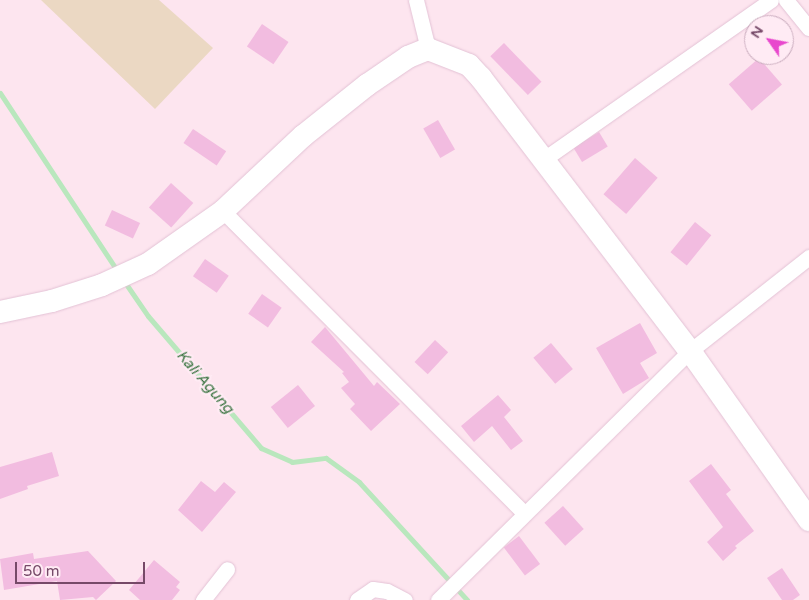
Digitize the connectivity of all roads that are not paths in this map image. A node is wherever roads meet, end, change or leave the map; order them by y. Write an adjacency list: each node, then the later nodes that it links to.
1 (416, 0): 5 (street)
2 (771, 0): 6 (street)
3 (786, 0): 4 (street)
4 (809, 28)
5 (428, 48): 6 (street); 7 (street)
6 (544, 159): 10 (street)
7 (223, 211): 9 (street); 11 (street)
8 (809, 257): 10 (street)
9 (0, 312)
10 (690, 351): 11 (street); 12 (street)
11 (524, 513): 14 (street)
12 (809, 520)
13 (227, 569): 15 (street)
14 (441, 596)
15 (202, 600)
16 (358, 600): 17 (street)
17 (405, 600)

